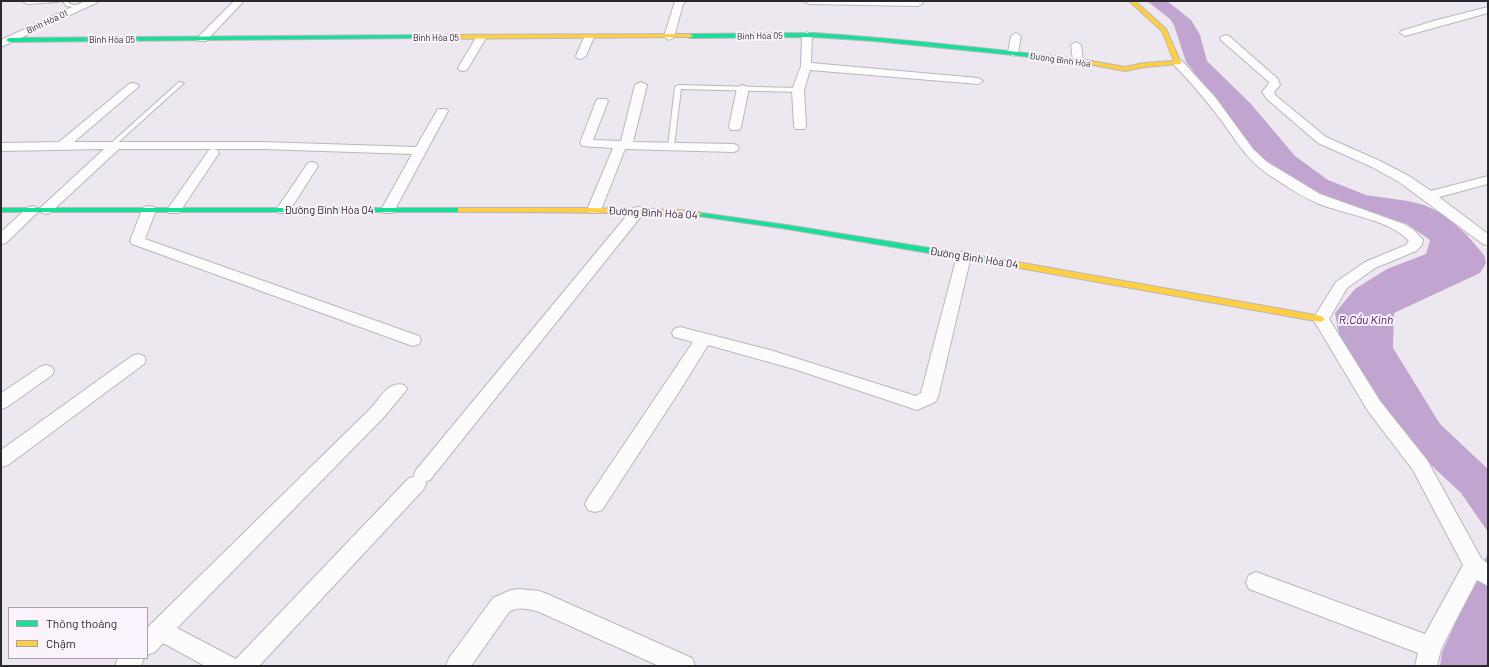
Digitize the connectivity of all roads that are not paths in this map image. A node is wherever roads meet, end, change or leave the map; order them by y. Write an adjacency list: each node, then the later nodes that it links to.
1 (24, 1): 2 (lane)
2 (57, 1)
3 (65, 1): 12 (lane)
4 (93, 1): 12 (street, Bình Hòa 01)
5 (240, 1): 23 (street)
6 (681, 1): 19 (street)
7 (809, 1): 11 (street)
8 (1132, 1): 29 (street)
9 (1485, 1): 10 (street); 13 (street)
10 (1488, 2)
11 (918, 3)
12 (80, 7): 24 (street, Bình Hòa 01)
13 (1447, 10)
14 (1488, 10): 15 (street)
15 (1405, 33)
16 (807, 35): 19 (street, Bình Hòa 05); 21 (street, Bình Hòa 05); 30 (street)
17 (1016, 36): 26 (street)
18 (589, 37): 19 (street, Bình Hòa 05); 20 (street, Bình Hòa 05); 27 (street)
19 (669, 37)
20 (481, 38): 23 (street, Bình Hòa 05); 31 (street)
21 (862, 38): 26 (street, Đường Bình Hòa)
22 (1225, 38): 52 (street)
23 (202, 39): 24 (street, Bình Hòa 05)
24 (4, 42)
25 (1076, 45): 28 (street)
26 (1013, 54): 28 (street, Đường Bình Hòa)
27 (581, 56)
28 (1078, 61): 29 (street, Đường Bình Hòa)
29 (1178, 63): 64 (street)
30 (806, 66): 32 (street); 37 (street)
31 (463, 68)
32 (978, 81)
33 (181, 84): 44 (lane)
34 (641, 85): 42 (street)
35 (133, 86): 43 (street)
36 (743, 88): 37 (lane); 41 (street); 45 (lane)
37 (798, 90): 40 (street)
38 (602, 101): 42 (street)
39 (442, 111): 48 (street)
40 (800, 126)
41 (736, 127)
42 (623, 145): 45 (street); 59 (street)
43 (62, 146): 44 (street); 46 (street)
44 (113, 146): 48 (street); 54 (street)
45 (671, 146): 47 (street)
46 (1, 147)
47 (733, 148)
48 (420, 151): 58 (street)
49 (213, 153): 56 (street)
50 (312, 166): 57 (street)
51 (1488, 180): 52 (street)
52 (1429, 196): 62 (street)
53 (1, 210): 54 (street, Đường Bình Hòa 04)
54 (39, 210): 55 (street, Đường Bình Hòa 04); 61 (street)
55 (149, 210): 56 (street, Đường Bình Hòa 04); 67 (street)
56 (174, 210): 57 (street, Đường Bình Hòa 04)
57 (283, 210): 58 (street, Đường Bình Hòa 04)
58 (388, 210): 59 (street, Đường Bình Hòa 04)
59 (594, 210): 60 (street, Đường Bình Hòa 04)
60 (638, 211): 63 (street, Đường Bình Hòa 04); 79 (street)
61 (1, 240)
62 (1488, 241)
63 (964, 256): 64 (street, Đường Bình Hòa 04); 66 (street)
64 (1321, 319): 74 (street)
65 (680, 333): 66 (street)
66 (704, 338): 73 (street)
67 (413, 340)
68 (138, 360): 72 (street)
69 (46, 371): 71 (street)
70 (398, 389): 76 (street)
71 (1, 402)
72 (1, 460)
73 (595, 504)
74 (1481, 571): 77 (street)
75 (1256, 582): 77 (street)
76 (154, 637): 78 (street)
77 (1428, 656)
78 (227, 666)
79 (244, 666)
80 (457, 666): 81 (street)
81 (684, 666)

